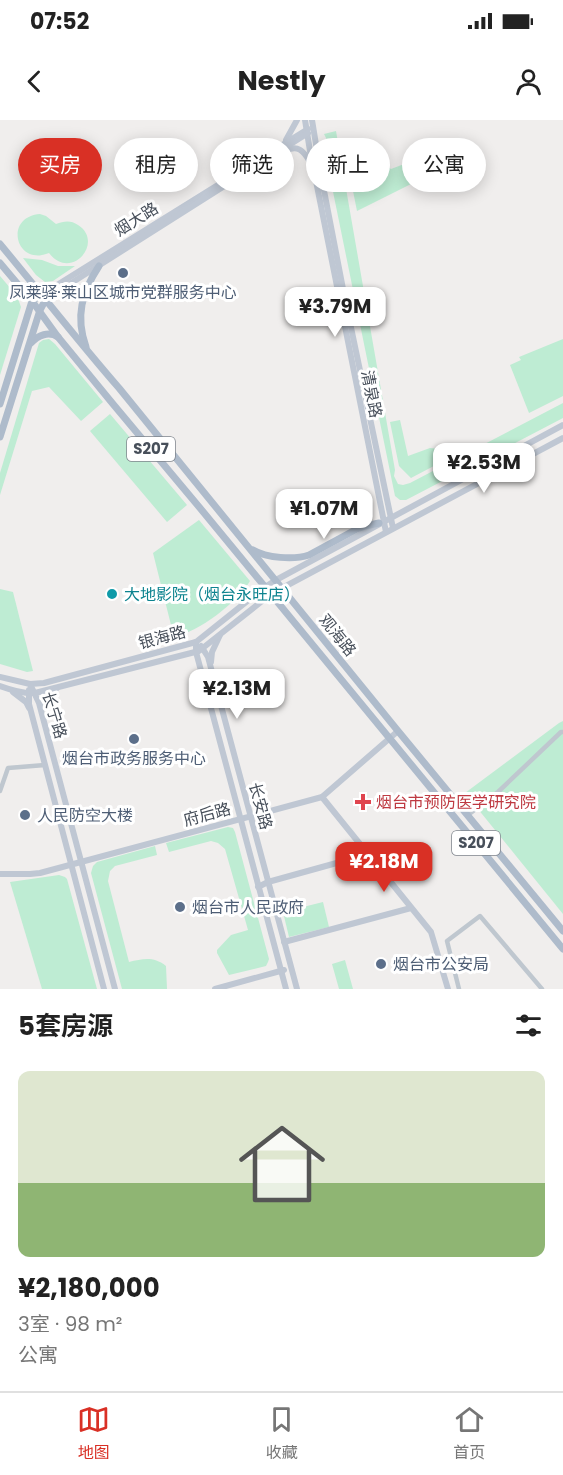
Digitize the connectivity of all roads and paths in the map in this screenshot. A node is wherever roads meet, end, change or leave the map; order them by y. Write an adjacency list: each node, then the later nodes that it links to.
1 (297, 120): 5 (street)
2 (305, 120): 4 (street, 清泉路)
3 (312, 120): 4 (street, 清泉路)
4 (309, 131): 6 (street, 烟大路); 7 (street, 清泉路); 8 (street, 烟大路); 25 (street, 清泉路)
5 (288, 138)
6 (294, 138)
7 (310, 138)
8 (294, 141)
9 (210, 191): 15 (street, 烟大路)
10 (215, 192): 14 (street, 烟大路)
11 (318, 192): 26 (street, 清泉路)
12 (0, 244): 15 (main road, 观海路 / S207)
13 (0, 263): 16 (main road, 观海路 / S207)
14 (99, 266): 15 (street, 烟大路); 20 (main road)
15 (44, 297): 16 (main road); 17 (main road); 20 (main road, 观海路 / S207)
16 (32, 301): 17 (main road, 观海路 / S207); 21 (main road)
17 (39, 310): 18 (main road, 观海路 / S207); 19 (main road)
18 (58, 337): 19 (main road); 31 (main road, 观海路 / S207)
19 (29, 345): 23 (main road)
20 (88, 352): 29 (main road, 观海路 / S207)
21 (0, 404)
22 (563, 425): 25 (street, 银海路)
23 (0, 437)
24 (563, 438): 27 (street, 银海路)
25 (391, 517): 26 (street, 银海路); 27 (street, 清泉路)
26 (381, 522): 28 (street, 清泉路); 29 (main road); 30 (street, 银海路)
27 (393, 528): 28 (street, 银海路)
28 (386, 532): 32 (street, 银海路)
29 (247, 545): 30 (main road, 观海路 / S207)
30 (276, 580): 31 (street, 银海路); 32 (main road, 观海路 / S207)
31 (265, 587): 33 (main road, 观海路 / S207); 35 (street, 银海路)
32 (282, 588): 33 (street, 银海路); 50 (main road, 观海路 / S207)
33 (271, 594): 34 (street, 银海路); 52 (main road, 观海路 / S207)
34 (221, 633): 36 (street, 银海路); 38 (street)
35 (196, 642): 36 (street, 长安路); 37 (street); 42 (street, 银海路)
36 (203, 648): 37 (street, 银海路); 38 (street, 长安路)
37 (196, 652): 41 (street); 43 (street, 银海路)
38 (211, 669): 39 (street, 长安路)
39 (213, 676): 41 (street); 60 (street, 长安路)
40 (0, 677): 42 (street, 银海路)
41 (204, 679): 61 (street)
42 (30, 684): 45 (street, 长宁路)
43 (61, 686): 45 (street, 银海路); 47 (street)
44 (3, 687): 45 (street, 银海路); 46 (street)
45 (32, 693): 46 (street, 长宁路); 47 (street, 长宁路)
46 (31, 711): 49 (street, 长宁路)
47 (42, 713): 48 (street, 长宁路)
48 (44, 722): 49 (street); 55 (street, 长宁路)
49 (34, 725): 53 (street, 长宁路)
50 (398, 731): 52 (street, 府后路); 59 (main road, 观海路 / S207)
51 (563, 732): 59 (street)
52 (390, 738): 58 (street, 府后路); 73 (main road, 观海路 / S207)
53 (45, 765): 54 (street); 56 (street, 长宁路)
54 (1, 783): 57 (street)
55 (60, 783): 56 (street); 63 (street, 长宁路)
56 (50, 786): 64 (street, 长宁路)
57 (0, 791)
58 (322, 796): 60 (street, 府后路); 62 (street)
59 (468, 815): 69 (main road, 观海路 / S207)
60 (250, 816): 61 (street, 府后路); 66 (street, 长安路)
61 (240, 818): 63 (street, 府后路); 67 (street)
62 (369, 854): 66 (street); 68 (street)
63 (81, 862): 64 (street, 府后路); 70 (street, 长宁路)
64 (72, 865): 65 (street, 府后路); 71 (street, 长宁路)
65 (0, 874)
66 (268, 882): 67 (street); 72 (street, 长安路)
67 (258, 887): 75 (street)
68 (411, 908): 72 (street); 81 (street)
69 (563, 931)
70 (100, 935): 71 (street); 77 (street, 长宁路)
71 (91, 938): 76 (street, 长宁路)
72 (284, 942): 74 (street, 长安路)
73 (563, 949)
74 (291, 968): 75 (street); 80 (street, 长安路)
75 (281, 971): 78 (street); 79 (street)
76 (104, 989)
77 (115, 989)
78 (215, 989)
79 (285, 989)
80 (297, 989)
81 (448, 989)
82 (459, 989): 83 (street)
83 (542, 989)

